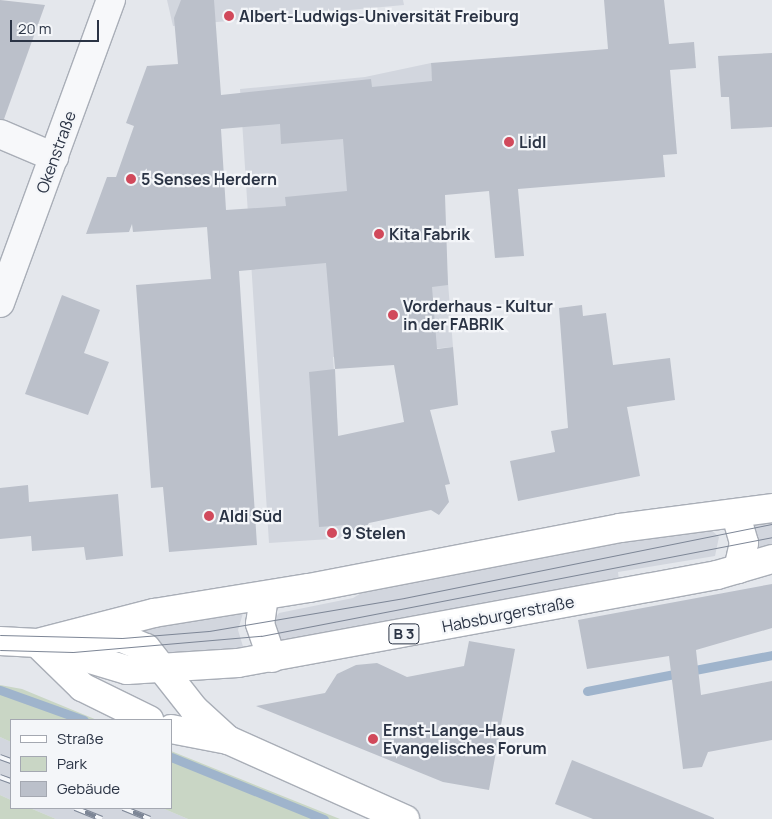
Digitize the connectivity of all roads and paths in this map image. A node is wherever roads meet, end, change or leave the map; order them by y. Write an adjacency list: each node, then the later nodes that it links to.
1 (111, 0): 3 (street, Okenstraße)
2 (0, 134): 3 (street)
3 (54, 157): 4 (street, Okenstraße)
4 (0, 303)
5 (772, 508): 6 (main road)
6 (736, 515): 8 (main road); 9 (main road)
7 (772, 559): 8 (main road, Habsburgerstraße / B 3)
8 (738, 569): 12 (main road, Habsburgerstraße / B 3)
9 (264, 596): 11 (main road); 12 (main road)
10 (0, 641): 11 (main road)
11 (49, 641): 13 (main road); 14 (main road)
12 (272, 658): 13 (main road, Habsburgerstraße / B 3)
13 (167, 669): 16 (main road)
14 (148, 719)
15 (172, 729): 16 (main road)
16 (228, 740): 17 (main road)
17 (405, 819)

